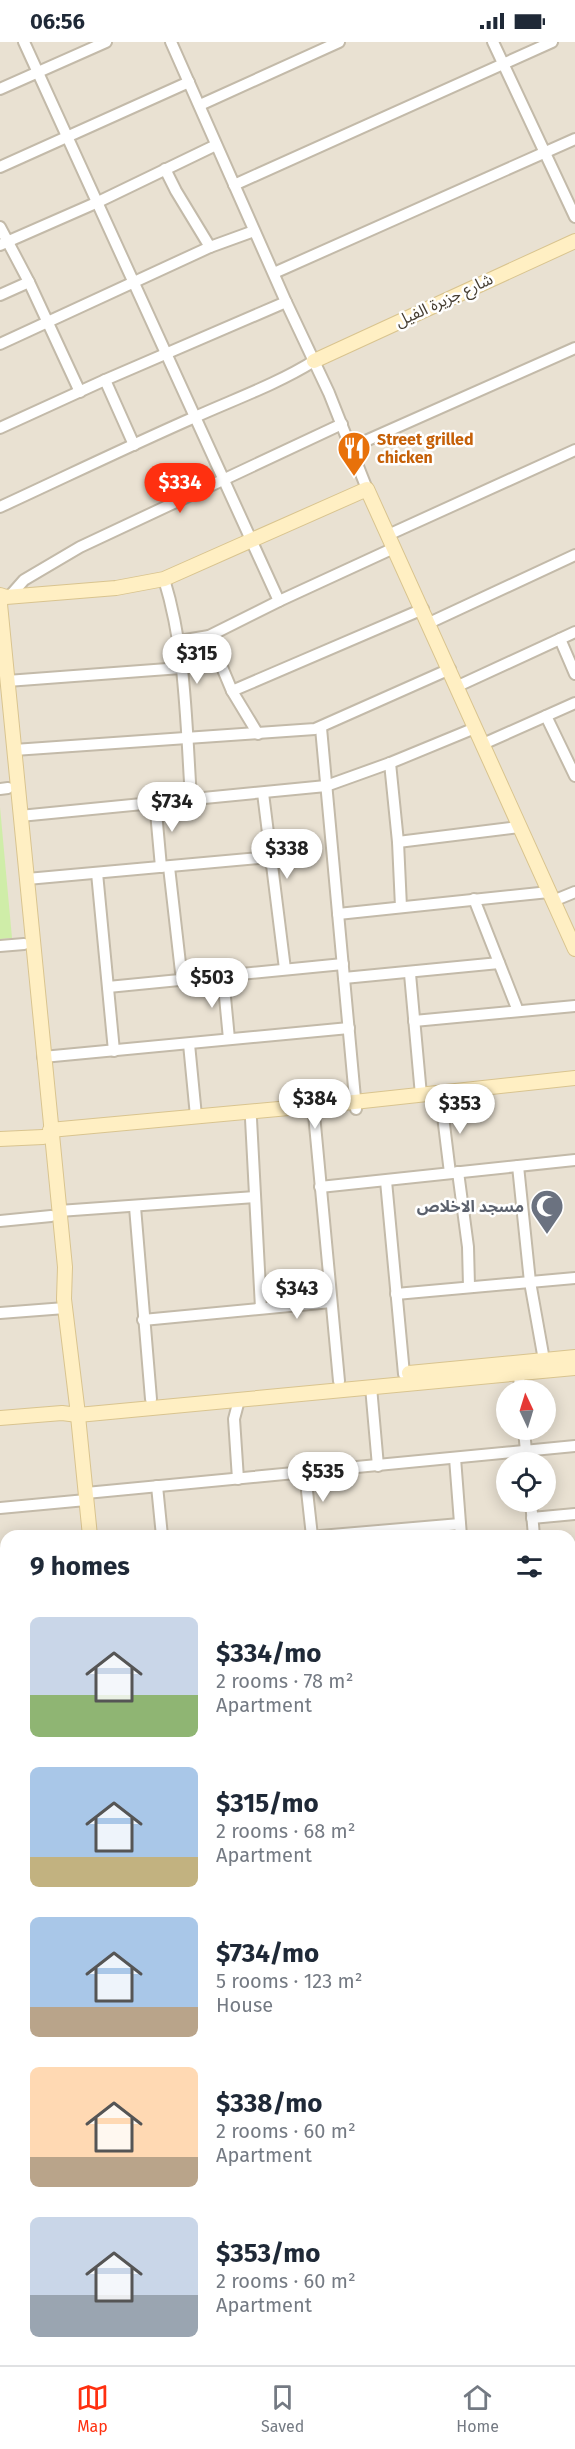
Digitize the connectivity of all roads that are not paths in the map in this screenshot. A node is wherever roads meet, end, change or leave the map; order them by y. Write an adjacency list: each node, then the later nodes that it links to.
1 (24, 42): 8 (street)
2 (106, 42): 8 (street)
3 (171, 42): 9 (street)
4 (339, 42): 11 (street)
5 (493, 42): 7 (street)
6 (552, 42): 7 (street)
7 (504, 64): 15 (street); 18 (street)
8 (37, 72): 10 (street); 12 (street)
9 (189, 82): 11 (street); 12 (street)
10 (0, 89)
11 (200, 105): 14 (street)
12 (66, 136): 16 (street); 19 (street)
13 (575, 139): 15 (street)
14 (216, 145): 17 (street); 18 (street)
15 (544, 152): 20 (street); 26 (street)
16 (0, 167)
17 (165, 169): 19 (street); 25 (street)
18 (234, 185): 22 (street)
19 (98, 202): 24 (street); 28 (street)
20 (575, 217)
21 (0, 227): 24 (street)
22 (254, 231): 25 (street); 26 (street)
23 (575, 241): 35 (street, شارع جزيرة الفيل)
24 (3, 243): 27 (street)
25 (210, 247): 28 (street)
26 (274, 273): 30 (street)
27 (29, 282): 29 (street); 31 (street)
28 (134, 282): 31 (street); 34 (street)
29 (0, 295)
30 (286, 302): 34 (street); 35 (street)
31 (48, 322): 32 (street); 37 (street)
32 (0, 344)
33 (575, 348): 42 (street)
34 (165, 353): 36 (street); 38 (street)
35 (314, 360): 38 (street); 39 (street)
36 (105, 380): 37 (street); 41 (street)
37 (80, 392): 40 (street)
38 (195, 417): 41 (street); 44 (street)
39 (342, 424): 42 (street); 44 (street)
40 (0, 428)
41 (134, 445): 46 (street)
42 (352, 447): 45 (street)
43 (575, 450): 48 (street)
44 (221, 479): 47 (street); 51 (street)
45 (367, 489): 47 (street); 48 (street)
46 (0, 507)
47 (250, 541): 50 (street); 52 (street)
48 (391, 541): 52 (street); 53 (street)
49 (575, 555): 54 (street)
50 (164, 579): 51 (street); 58 (street)
51 (3, 599): 62 (street)
52 (279, 601): 56 (street)
53 (423, 609): 54 (street); 64 (street)
54 (429, 623): 60 (street)
55 (575, 632): 57 (street)
56 (209, 636): 58 (street); 64 (street)
57 (560, 639): 61 (street); 63 (street)
58 (179, 641): 59 (street)
59 (182, 668): 62 (street); 71 (street)
60 (450, 669): 63 (street); 68 (street)
61 (575, 674)
62 (7, 681): 73 (street)
63 (458, 686): 69 (street)
64 (232, 691): 70 (street)
65 (0, 696): 77 (street)
66 (575, 703): 67 (street)
67 (546, 716): 72 (street); 75 (street)
68 (321, 728): 70 (street); 76 (street)
69 (476, 728): 72 (street); 74 (street)
70 (258, 734): 71 (street)
71 (187, 739): 73 (street); 79 (street)
72 (483, 744): 82 (street)
73 (14, 750): 81 (street)
74 (390, 763): 76 (street); 83 (street)
75 (575, 776)
76 (326, 786): 78 (street); 92 (street)
77 (4, 789): 93 (street)
78 (263, 793): 79 (street); 84 (street)
79 (191, 798): 80 (street)
80 (154, 801): 81 (street); 85 (street)
81 (20, 816): 87 (street)
82 (519, 828): 83 (street); 89 (street)
83 (398, 842): 91 (street)
84 (269, 857): 85 (street); 98 (street)
85 (165, 867): 86 (street); 102 (street)
86 (97, 873): 87 (street); 103 (street)
87 (27, 879): 111 (street)
88 (575, 892): 89 (street)
89 (551, 896): 90 (street); 95 (street)
90 (474, 899): 91 (street); 96 (street)
91 (401, 907): 92 (street)
92 (338, 914): 97 (street)
93 (24, 944): 94 (street); 120 (street)
94 (0, 946)
95 (575, 949)
96 (499, 963): 99 (street); 105 (street)
97 (343, 964): 98 (street); 101 (street)
98 (285, 969): 100 (street)
99 (410, 974): 101 (street); 106 (street)
100 (223, 976): 102 (street); 108 (street)
101 (344, 978): 107 (street)
102 (182, 981): 103 (street)
103 (108, 987): 110 (street)
104 (575, 1006): 105 (street)
105 (518, 1011): 106 (street)
106 (414, 1021): 114 (street)
107 (349, 1028): 108 (street); 116 (street)
108 (230, 1039): 109 (street)
109 (189, 1044): 110 (street); 118 (street)
110 (114, 1051): 111 (street)
111 (43, 1056): 120 (street)
112 (575, 1078): 114 (street)
113 (575, 1087): 115 (street)
114 (421, 1095): 116 (street)
115 (441, 1100): 116 (street); 124 (street)
116 (355, 1106): 117 (street); 118 (street)
117 (314, 1114): 119 (street); 126 (street)
118 (195, 1116): 120 (street)
119 (251, 1119): 120 (street); 127 (street)
120 (43, 1134): 121 (street); 129 (street)
121 (0, 1139)
122 (575, 1160): 123 (street)
123 (518, 1166): 124 (street); 132 (street)
124 (454, 1173): 125 (street); 133 (street)
125 (386, 1180): 126 (street); 134 (street)
126 (320, 1187): 135 (street)
127 (255, 1197): 128 (street); 137 (street)
128 (135, 1207): 129 (street); 139 (street)
129 (55, 1214): 130 (street); 136 (street)
130 (0, 1221)
131 (575, 1278): 132 (street)
132 (530, 1282): 133 (street); 141 (street)
133 (469, 1286): 134 (street)
134 (396, 1294): 144 (street)
135 (331, 1302): 137 (street); 146 (street)
136 (64, 1303): 138 (street); 152 (street)
137 (261, 1308): 139 (street)
138 (0, 1313)
139 (143, 1320): 149 (street)
140 (575, 1357): 141 (street)
141 (544, 1360): 144 (street)
142 (575, 1368): 143 (street)
143 (519, 1372): 145 (street); 148 (street)
144 (404, 1374): 146 (street)
145 (519, 1380)
146 (339, 1381): 147 (street)
147 (324, 1387): 148 (street); 150 (street); 151 (street)
148 (371, 1387): 158 (street)
149 (151, 1399): 151 (street); 152 (street)
150 (239, 1400): 151 (street); 160 (street)
151 (167, 1402): 152 (street)
152 (78, 1410): 153 (street); 162 (street)
153 (0, 1418)
154 (525, 1440): 156 (street)
155 (575, 1446): 156 (street)
156 (526, 1451): 157 (street)
157 (455, 1458): 158 (street); 170 (street)
158 (378, 1466): 159 (street)
159 (305, 1473): 160 (street); 169 (street)
160 (238, 1479): 161 (street)
161 (157, 1486): 162 (street); 168 (street)
162 (86, 1497): 163 (street); 167 (street)
163 (0, 1508)
164 (532, 1512): 166 (street)
165 (575, 1514): 166 (street)
166 (532, 1518): 171 (street)
167 (89, 1530)
168 (161, 1530)
169 (311, 1530)
170 (460, 1530)
171 (533, 1530)

